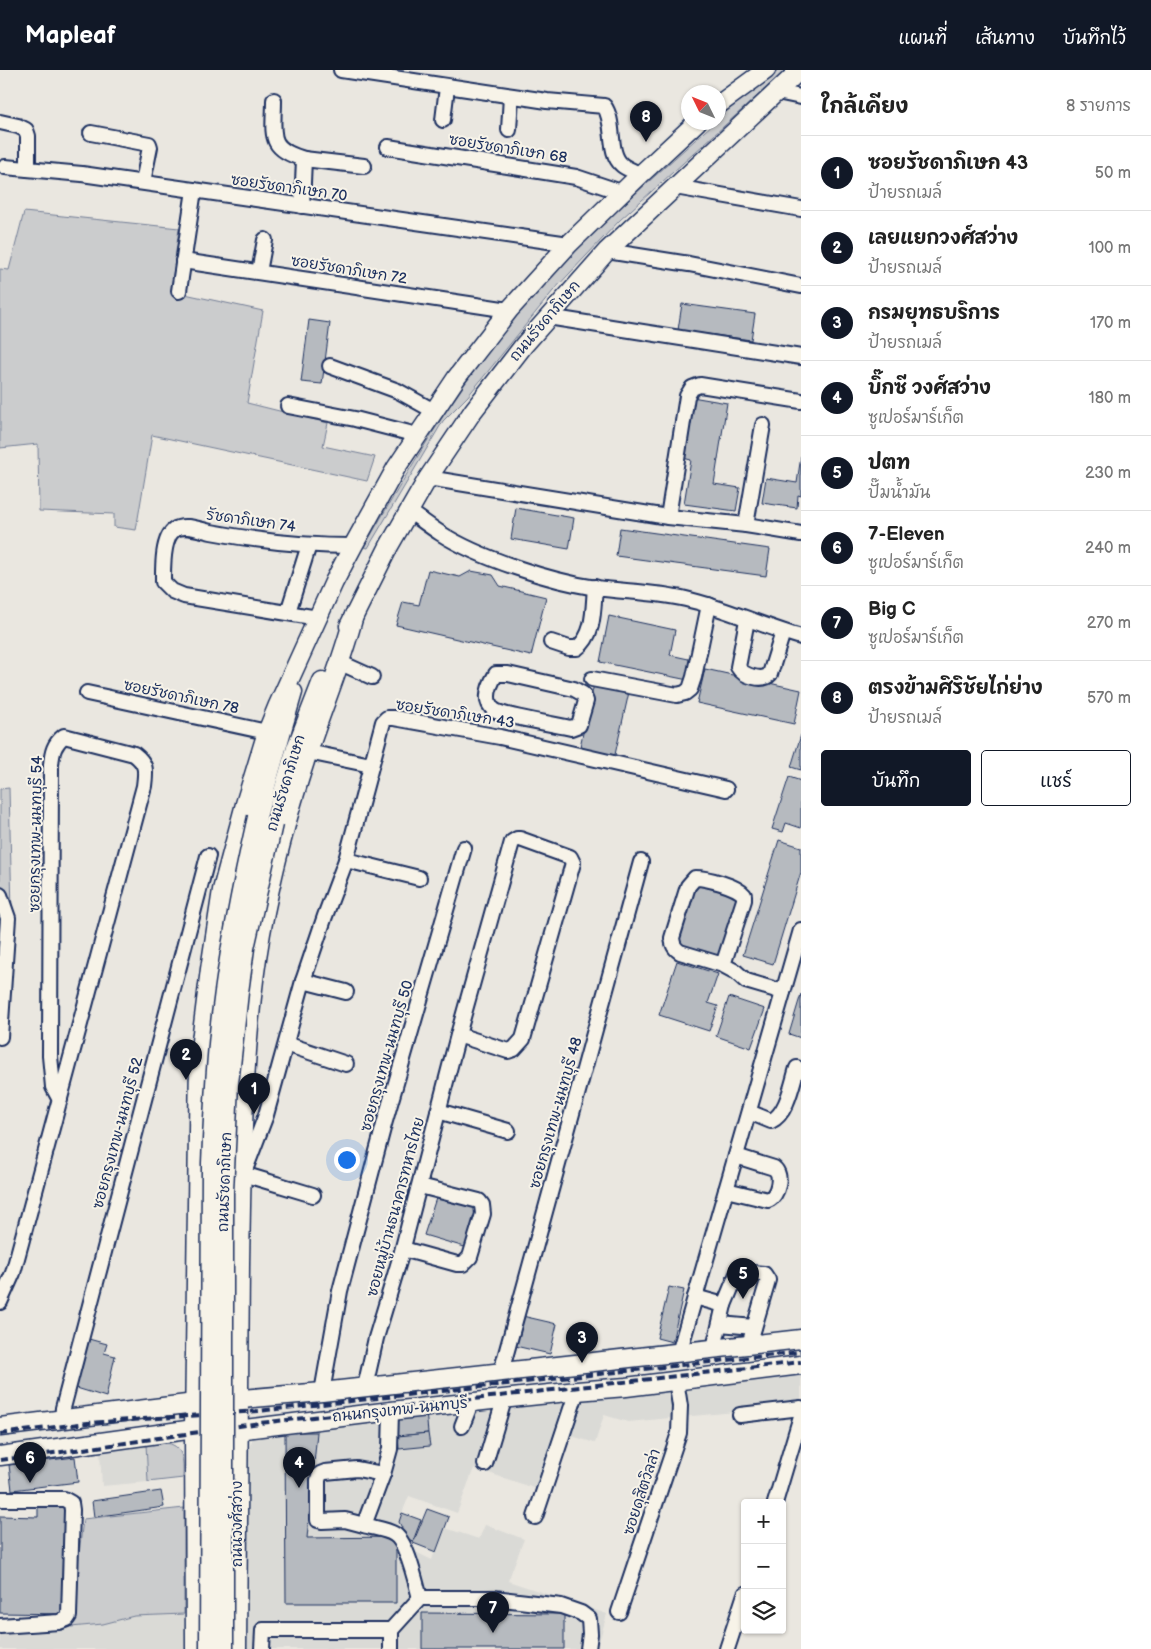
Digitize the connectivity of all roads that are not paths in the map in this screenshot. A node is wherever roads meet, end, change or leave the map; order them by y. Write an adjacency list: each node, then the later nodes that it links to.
1 (341, 70): 5 (street)
2 (749, 70): 7 (main road)
3 (766, 70): 10 (main road)
4 (799, 72): 6 (main road, ถนนรัชดาภิเษก)
5 (447, 87): 8 (street); 12 (street)
6 (776, 92): 9 (street); 24 (main road, ถนนรัชดาภิเษก)
7 (726, 94)
8 (511, 96): 14 (street); 22 (street)
9 (801, 97)
10 (726, 98)
11 (274, 100): 18 (street)
12 (443, 120)
13 (0, 122): 21 (street)
14 (509, 130)
15 (688, 130): 22 (main road, ถนนรัชดาภิเษก)
16 (91, 133): 23 (street)
17 (388, 146): 26 (street, ซอยรัชดาภิเษก 68)
18 (304, 159): 19 (street); 27 (street)
19 (364, 166)
20 (5, 167): 21 (street, ซอยรัชดาภิเษก 70)
21 (28, 169): 23 (street, ซอยรัชดาภิเษก 70)
22 (640, 174): 26 (main road, ถนนรัชดาภิเษก)
23 (143, 182): 25 (street, ซอยรัชดาภิเษก 70)
24 (675, 187): 28 (street); 31 (main road, ถนนรัชดาภิเษก)
25 (194, 190): 27 (street, ซอยรัชดาภิเษก 70); 32 (street)
26 (621, 192): 30 (main road, ถนนรัชดาภิเษก)
27 (302, 206): 30 (street, ซอยรัชดาภิเษก 70)
28 (801, 209)
29 (265, 240): 33 (street)
30 (569, 244): 36 (main road, ถนนรัชดาภิเษก)
31 (607, 251): 34 (street); 37 (main road, ถนนรัชดาภิเษก)
32 (183, 261): 33 (street, ซอยรัชดาภิเษก 72); 35 (street)
33 (259, 272): 36 (street, ซอยรัชดาภิเษก 72)
34 (801, 286)
35 (179, 291)
36 (509, 310): 42 (main road, ถนนรัชดาภิเษก)
37 (548, 317): 38 (street); 45 (main road, ถนนรัชดาภิเษก)
38 (801, 357)
39 (330, 366): 42 (street)
40 (801, 401): 47 (street)
41 (288, 406): 44 (street)
42 (434, 411): 44 (main road, ถนนรัชดาภิเษก)
43 (764, 425): 48 (street)
44 (418, 435): 51 (main road, ถนนรัชดาภิเษก)
45 (428, 478): 46 (main road, ถนนรัชดาภิเษก); 47 (street)
46 (409, 511): 52 (street); 55 (main road, ถนนรัชดาภิเษก)
47 (668, 517): 48 (street)
48 (746, 525): 49 (street)
49 (801, 534)
50 (309, 545): 51 (street, รัชดาภิเษก 74); 54 (street); 54 (street, รัชดาภิเษก 74)
51 (353, 546): 56 (main road, ถนนรัชดาภิเษก)
52 (595, 588): 53 (street); 60 (street)
53 (709, 605): 57 (street); 64 (street)
54 (288, 612): 56 (street, รัชดาภิเษก 74)
55 (354, 615): 62 (main road, ถนนรัชดาภิเษก); 72 (main road, ถนนรัชดาภิเษก)
56 (318, 618): 61 (main road, ถนนรัชดาภิเษก)
57 (747, 620): 58 (street); 58 (street)
58 (783, 632): 59 (street)
59 (801, 637)
60 (551, 642)
61 (299, 661): 67 (main road, ถนนรัชดาภิเษก); 72 (main road, ถนนรัชดาภิเษก)
62 (341, 663): 63 (street); 69 (main road, ถนนรัชดาภิเษก)
63 (372, 677)
64 (592, 679)
65 (87, 693): 67 (street, ซอยรัชดาภิเษก 78)
66 (504, 714): 66 (street); 68 (street)
67 (267, 732): 94 (main road, ถนนรัชดาภิเษก)
68 (500, 737): 70 (street, ซอยรัชดาภิเษก 43); 71 (street, ซอยรัชดาภิเษก 43)
69 (308, 752): 70 (street); 95 (main road, ถนนรัชดาภิเษก)
70 (371, 765): 75 (street, ซอยรัชดาภิเษก 43)
71 (726, 789)
72 (265, 820): 143 (main road, ถนนรัชดาภิเษก, bridge); 144 (main road, ถนนรัชดาภิเษก, bridge)
73 (464, 848): 114 (street, ซอยกรุงเทพ-นนทบุรี 50)
74 (208, 856): 123 (street, ซอยกรุงเทพ-นนทบุรี 52)
75 (346, 860): 77 (street); 81 (street, ซอยรัชดาภิเษก 43)
76 (641, 862): 110 (street, ซอยกรุงเทพ-นนทบุรี 48)
77 (419, 878)
78 (0, 895): 85 (street)
79 (801, 930): 83 (street)
80 (723, 965): 80 (street); 83 (street)
81 (303, 980): 82 (street); 86 (street, ซอยรัชดาภิเษก 43)
82 (346, 992)
83 (783, 992): 91 (street)
84 (458, 1035): 84 (street, ซอยหมู่บ้านธนาคารทหารไทย); 90 (street, ซอยหมู่บ้านธนาคารทหารไทย)
85 (0, 1037)
86 (286, 1044): 87 (street); 95 (street, ซอยรัชดาภิเษก 43)
87 (346, 1064)
88 (797, 1068): 91 (street)
89 (60, 1100): 89 (street, ซอยกรุงเทพ-นนทบุรี 54); 101 (street, ซอยกรุงเทพ-นนทบุรี 54)
90 (438, 1111): 92 (street); 96 (street, ซอยหมู่บ้านธนาคารทหารไทย)
91 (749, 1112): 93 (street)
92 (508, 1132)
93 (736, 1156): 97 (street); 97 (street)
94 (198, 1171): 95 (main road); 117 (main road, ถนนรัชดาภิเษก)
95 (242, 1174): 98 (street); 115 (main road, ถนนรัชดาภิเษก)
96 (420, 1186): 99 (street, ซอยหมู่บ้านธนาคารทหารไทย); 99 (street)
97 (726, 1190): 100 (street)
98 (313, 1195)
99 (403, 1249): 112 (street, ซอยหมู่บ้านธนาคารทหารไทย)
100 (695, 1298): 102 (street); 108 (street)
101 (0, 1302)
102 (724, 1305): 103 (street); 104 (street)
103 (720, 1324): 104 (street); 107 (street)
104 (754, 1327): 106 (street)
105 (801, 1339): 106 (main road, ถนนกรุงเทพ-นนทบุรี)
106 (749, 1345): 107 (main road, ถนนกรุงเทพ-นนทบุรี)
107 (714, 1348): 108 (main road, ถนนกรุงเทพ-นนทบุรี)
108 (679, 1353): 110 (main road, ถนนกรุงเทพ-นนทบุรี); 111 (main road)
109 (801, 1365): 111 (main road, ถนนกรุงเทพ-นนทบุรี)
110 (500, 1372): 112 (main road, ถนนกรุงเทพ-นนทบุรี)
111 (676, 1380): 113 (main road, ถนนกรุงเทพ-นนทบุรี); 138 (street, ซอยดุสิตวิลล่า)
112 (365, 1388): 114 (main road, ถนนกรุงเทพ-นนทบุรี)
113 (577, 1391): 116 (main road, ถนนกรุงเทพ-นนทบุรี); 133 (street)
114 (322, 1392): 115 (main road, ถนนกรุงเทพ-นนทบุรี)
115 (238, 1398): 117 (main road, ถนนกรุงเทพ-นนทบุรี); 127 (main road, ถนนวงศ์สว่าง)
116 (504, 1400): 118 (main road, ถนนกรุงเทพ-นนทบุรี); 129 (street)
117 (195, 1403): 123 (main road, ถนนกรุงเทพ-นนทบุรี); 126 (main road, ถนนรัชดาภิเษก)
118 (471, 1403): 120 (main road, ถนนกรุงเทพ-นนทบุรี); 124 (street)
119 (801, 1408): 121 (street)
120 (391, 1411): 127 (main road, ถนนกรุงเทพ-นนทบุรี); 130 (street)
121 (740, 1415)
122 (801, 1416): 132 (street)
123 (62, 1419): 125 (main road, ถนนกรุงเทพ-นนทบุรี)
124 (462, 1426)
125 (0, 1427)
126 (194, 1429): 127 (main road, ถนนกรุงเทพ-นนทบุรี); 128 (main road, ถนนกรุงเทพ-นนทบุรี); 139 (main road)
127 (237, 1430): 137 (main road, ถนนวงศ์สว่าง)
128 (0, 1456)
129 (484, 1464)
130 (383, 1474): 134 (street); 134 (street)
131 (0, 1499): 140 (street)
132 (776, 1499)
133 (535, 1517)
134 (364, 1525): 135 (street)
135 (420, 1598): 141 (street); 148 (street)
136 (741, 1606): 149 (street)
137 (237, 1612): 139 (main road); 145 (main road, ถนนวงศ์สว่าง)
138 (619, 1612)
139 (195, 1618): 142 (main road)
140 (0, 1626)
141 (391, 1630): 146 (street); 147 (street)
142 (195, 1649)
143 (209, 1649)
144 (224, 1649)
145 (237, 1649)
146 (262, 1649)
147 (392, 1649)
148 (588, 1649)
149 (727, 1649)

